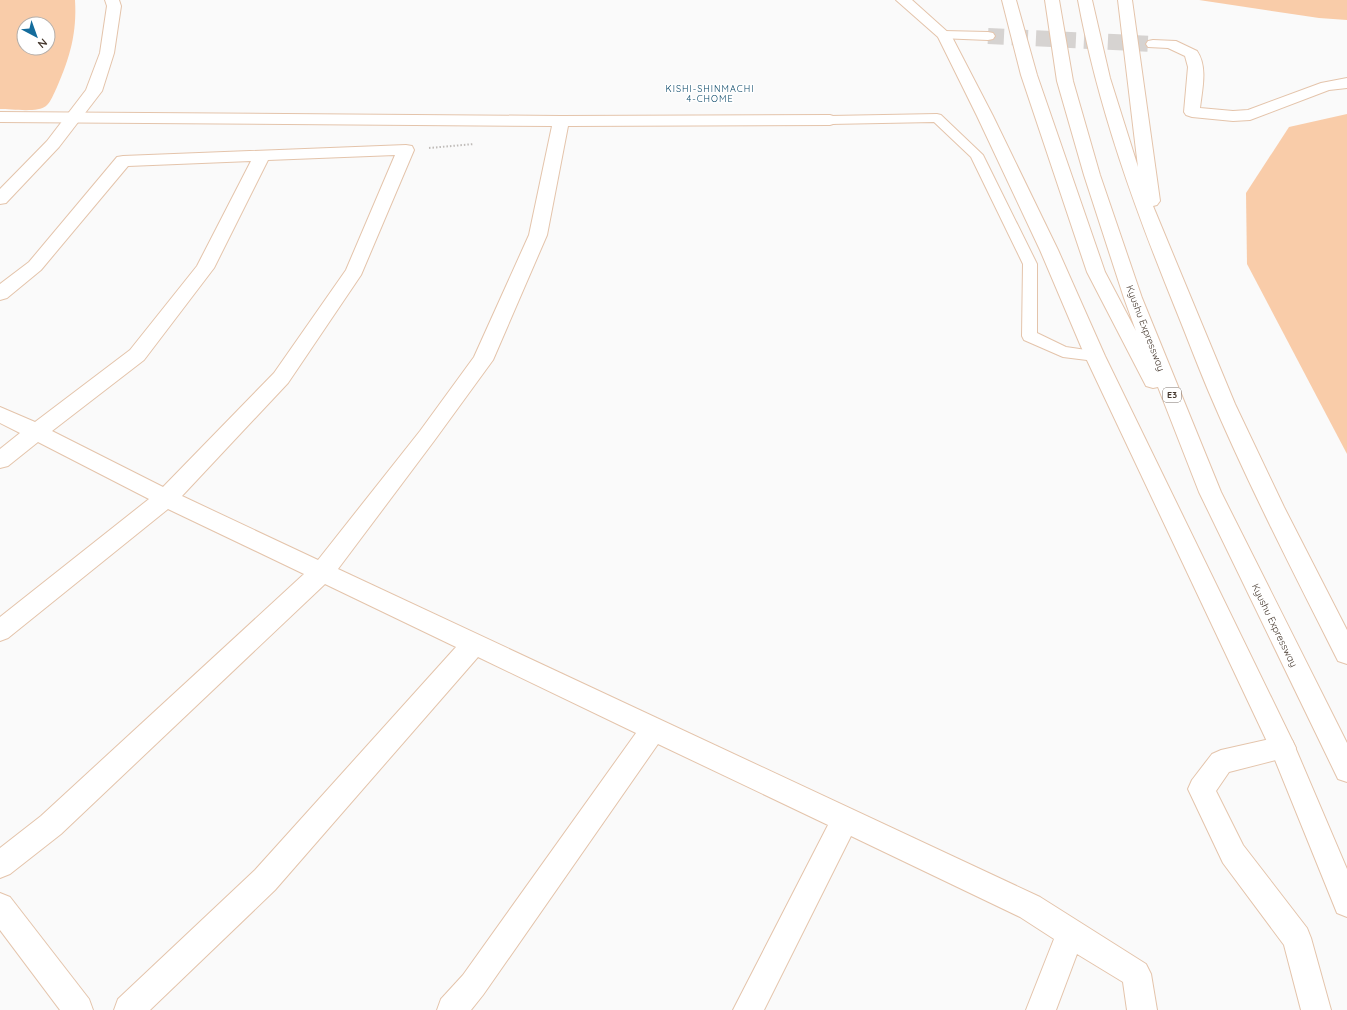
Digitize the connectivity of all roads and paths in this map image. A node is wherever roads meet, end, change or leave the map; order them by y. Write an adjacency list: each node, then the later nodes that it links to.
1 (112, 0): 12 (main road)
2 (903, 0): 7 (main road)
3 (1009, 0): 23 (main road)
4 (1052, 0): 23 (main road, Kyushu Expressway / E3)
5 (1085, 0): 17 (main road)
6 (1125, 0): 17 (main road)
7 (944, 36): 8 (main road); 19 (main road)
8 (988, 36)
9 (1153, 44): 10 (main road)
10 (1347, 83)
11 (0, 117): 12 (main road)
12 (74, 118): 14 (main road); 16 (main road)
13 (830, 120): 14 (main road); 19 (lane)
14 (561, 121): 25 (main road)
15 (262, 156): 18 (main road); 21 (main road); 24 (main road)
16 (0, 199)
17 (1155, 235): 28 (main road)
18 (0, 294)
19 (1095, 356): 30 (main road)
20 (0, 414): 21 (main road)
21 (37, 432): 22 (main road); 24 (main road)
22 (0, 460)
23 (1210, 492): 31 (main road, Kyushu Expressway / E3)
24 (166, 498): 25 (main road); 26 (main road)
25 (322, 572): 27 (main road); 33 (main road)
26 (0, 631)
27 (474, 644): 29 (main road); 38 (main road)
28 (1347, 654)
29 (654, 730): 32 (main road); 39 (main road)
30 (1283, 748): 34 (main road); 43 (main road)
31 (1347, 770)
32 (845, 820): 36 (main road); 40 (main road)
33 (0, 865)
34 (1347, 903)
35 (0, 907): 37 (main road)
36 (1071, 933): 41 (main road); 42 (main road)
37 (78, 1010)
38 (129, 1010)
39 (452, 1010)
40 (748, 1010)
41 (1041, 1010)
42 (1142, 1010)
43 (1316, 1010)

